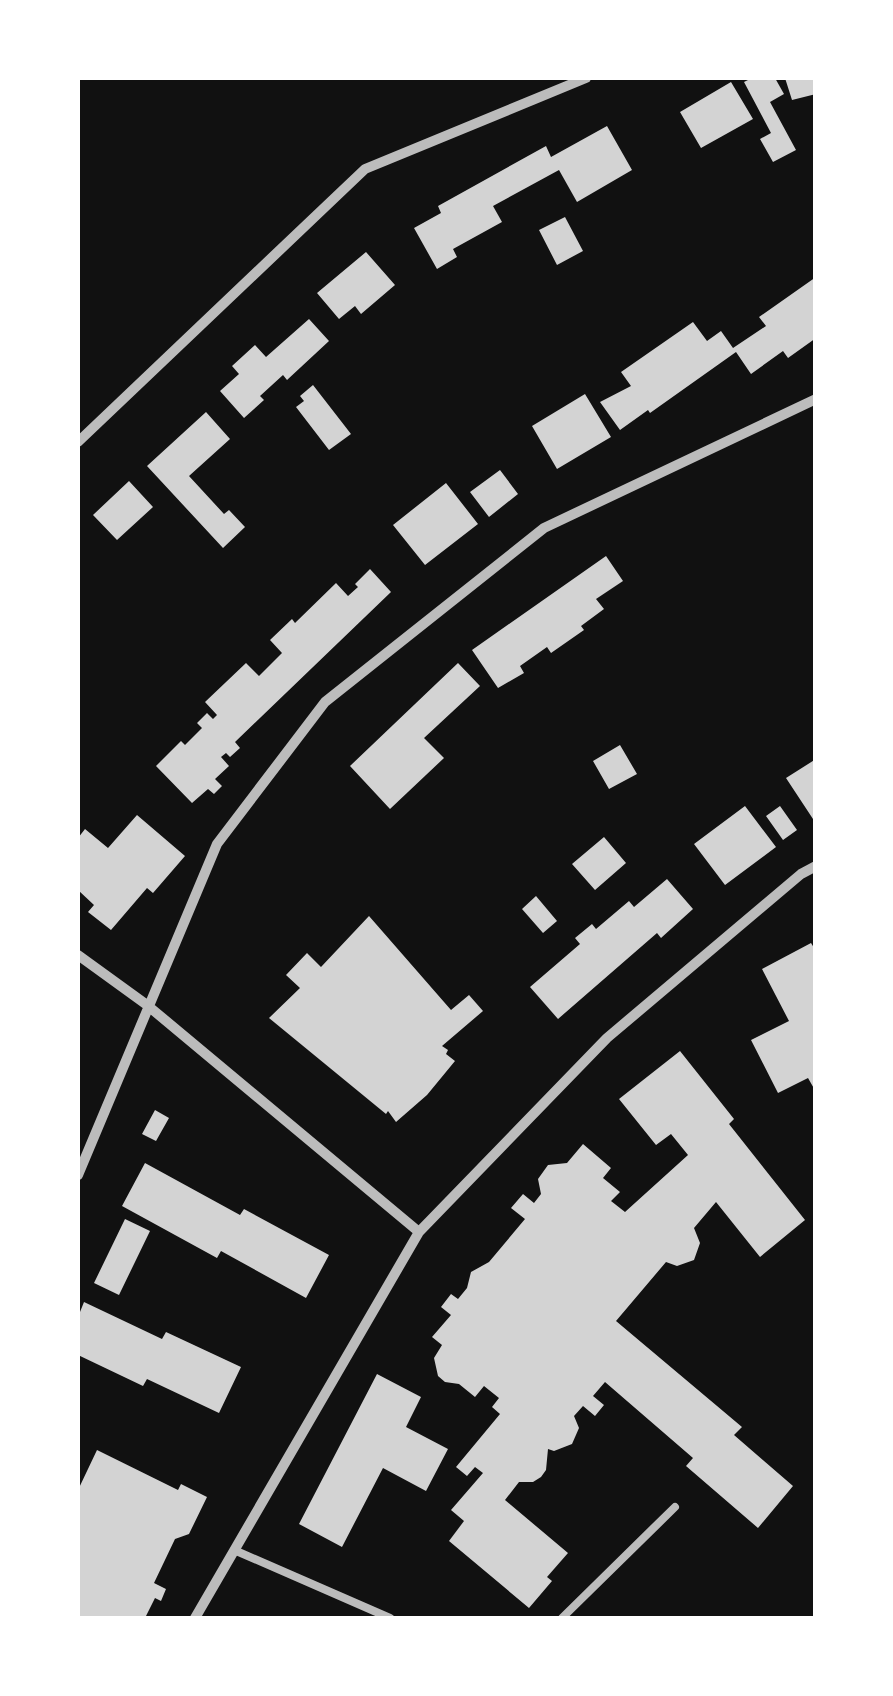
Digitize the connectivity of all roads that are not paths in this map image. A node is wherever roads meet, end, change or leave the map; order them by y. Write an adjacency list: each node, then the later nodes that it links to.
1 (586, 78): 3 (street)
2 (816, 399): 6 (street)
3 (78, 442)
4 (816, 866): 8 (street)
5 (78, 955): 6 (street)
6 (147, 1005): 7 (street); 8 (street)
7 (78, 1175)
8 (419, 1232): 10 (street)
9 (676, 1507): 13 (lane)
10 (234, 1550): 11 (street); 12 (lane)
11 (195, 1618)
12 (390, 1618)
13 (562, 1618)

